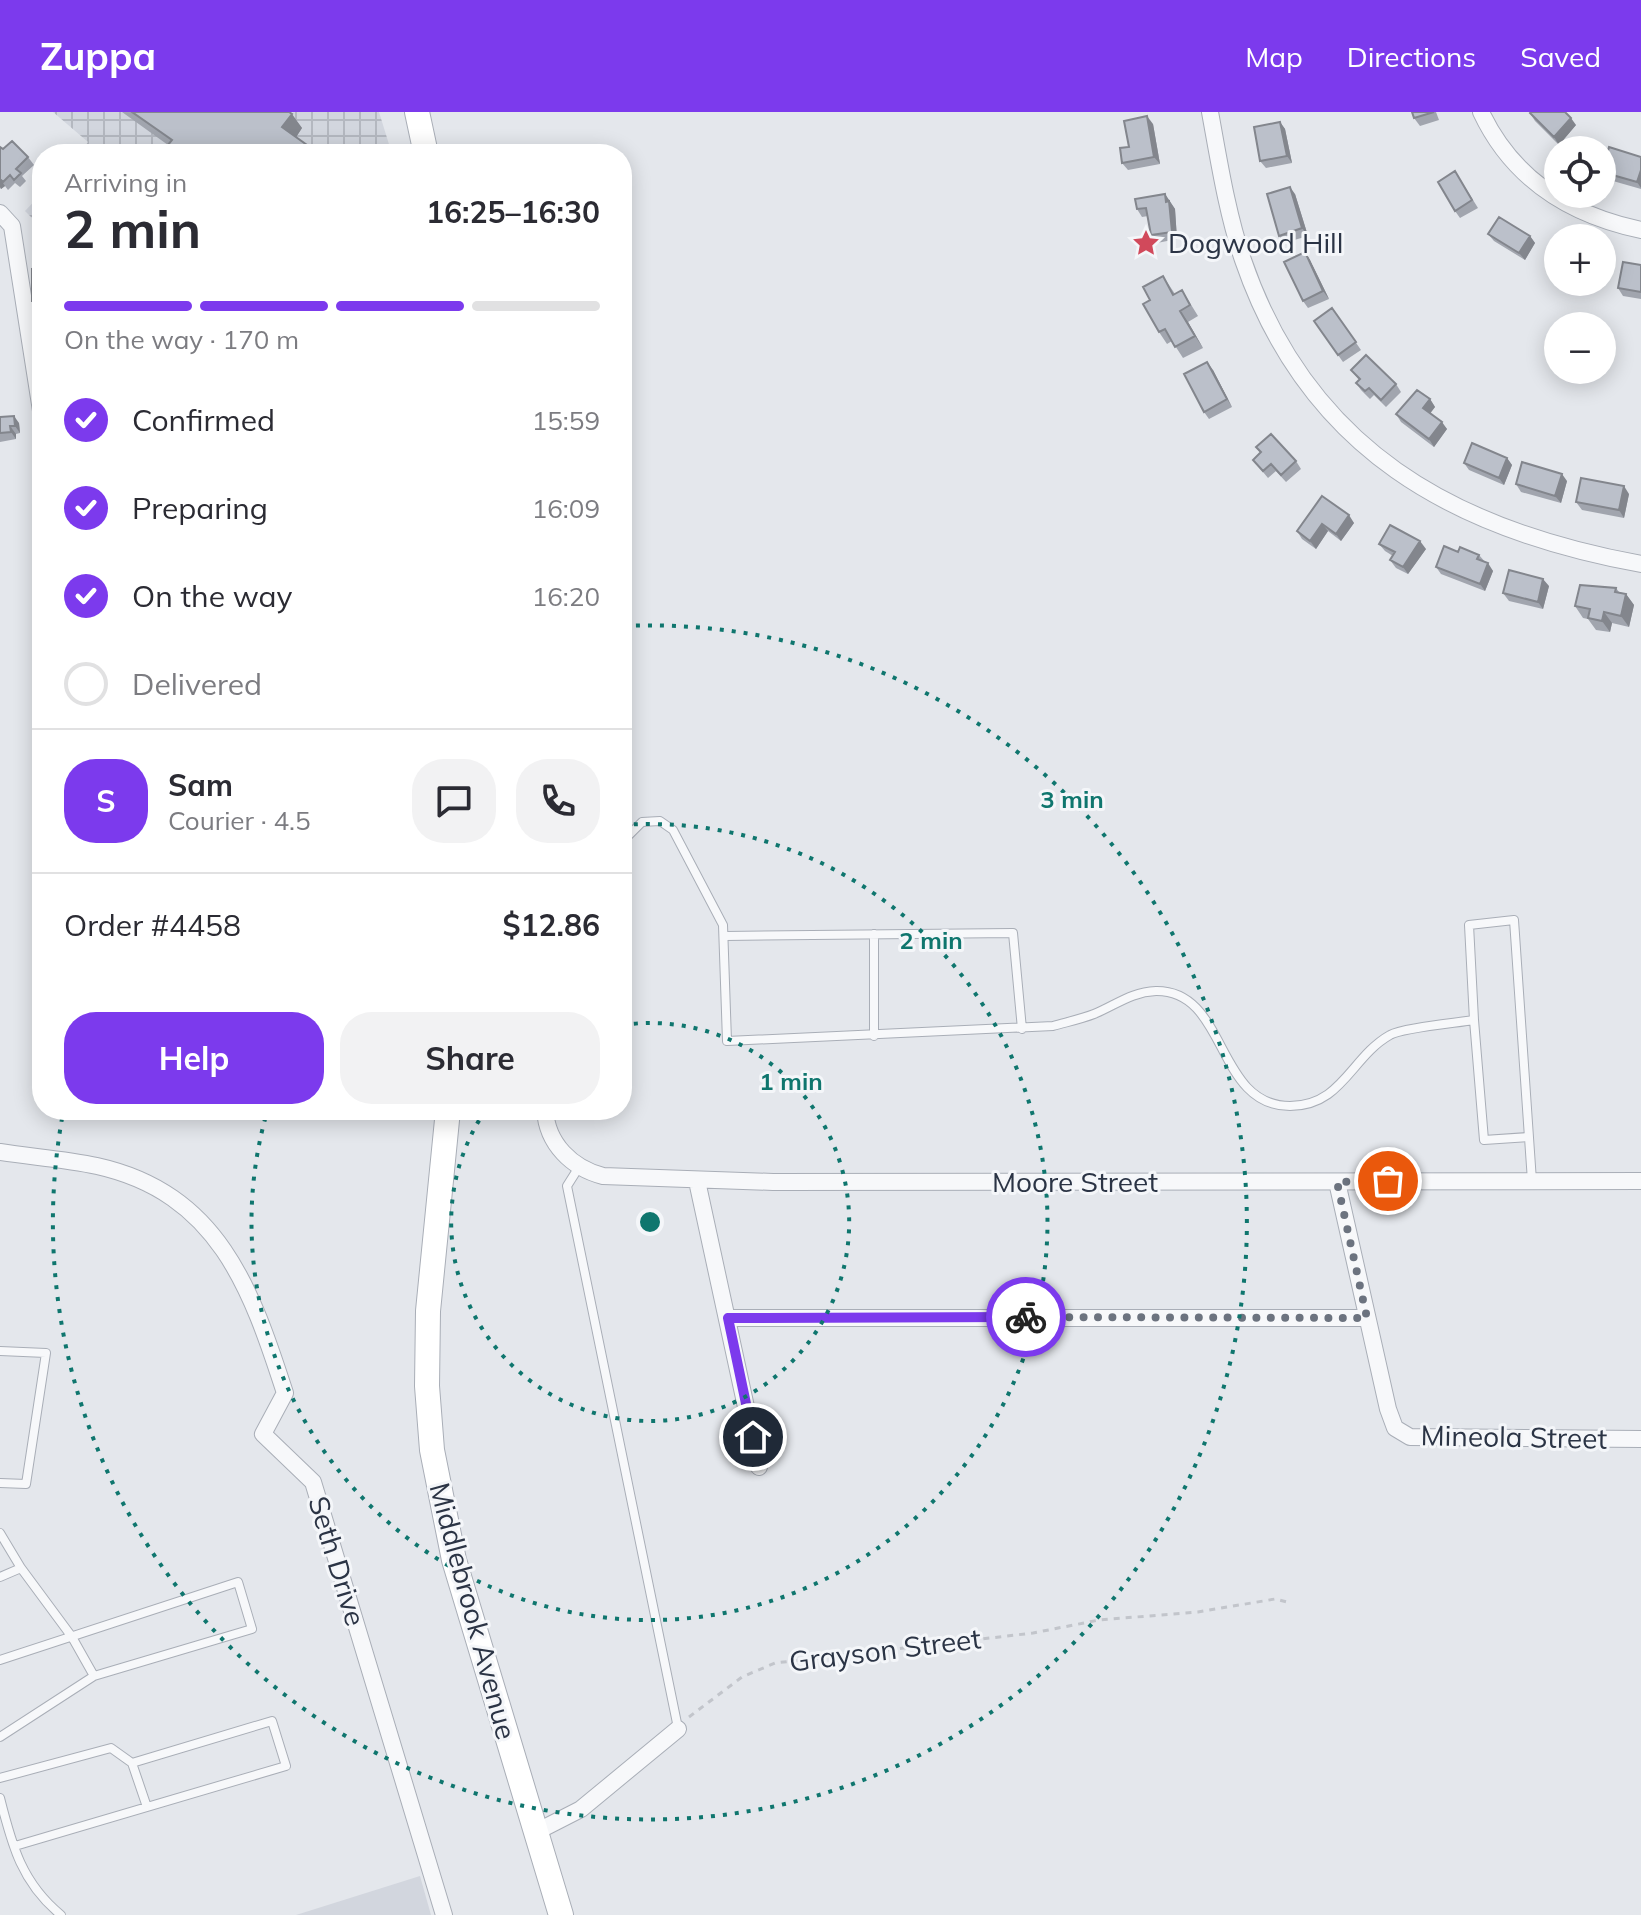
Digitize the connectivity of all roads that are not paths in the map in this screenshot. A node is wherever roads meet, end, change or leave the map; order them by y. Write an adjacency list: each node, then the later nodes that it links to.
1 (417, 112): 4 (main road)
2 (1210, 112): 8 (street)
3 (1481, 112): 6 (street)
4 (424, 144)
5 (0, 213): 7 (street)
6 (1641, 230)
7 (32, 353)
8 (1641, 564)
9 (632, 832): 11 (lane)
10 (874, 934): 11 (lane); 13 (lane); 14 (lane)
11 (725, 936): 14 (lane)
12 (1474, 1020): 13 (lane); 17 (lane); 17 (lane)
13 (1022, 1029): 14 (lane)
14 (874, 1036)
15 (447, 1120): 42 (main road, Middlebrook Avenue)
16 (548, 1120): 19 (street)
17 (1528, 1137): 21 (lane)
18 (0, 1152): 45 (street, Seth Drive)
19 (579, 1167): 20 (street, Moore Street); 36 (lane)
20 (697, 1181): 23 (street, Moore Street); 24 (street)
21 (1532, 1181): 22 (street, Moore Street); 23 (street, Moore Street)
22 (1641, 1181)
23 (1337, 1182): 25 (street)
24 (728, 1318): 25 (street); 28 (street)
25 (1367, 1318): 27 (street, Mineola Street)
26 (0, 1351): 29 (lane)
27 (1641, 1439)
28 (759, 1467)
29 (0, 1483)
30 (0, 1533): 31 (lane)
31 (21, 1568): 32 (lane); 33 (lane)
32 (0, 1577)
33 (72, 1637): 34 (lane); 35 (lane); 35 (lane)
34 (0, 1660)
35 (94, 1676): 37 (lane)
36 (678, 1729): 42 (street)
37 (0, 1737)
38 (132, 1763): 39 (lane); 41 (lane); 41 (lane)
39 (0, 1778)
40 (0, 1798): 43 (lane)
41 (147, 1807): 43 (lane)
42 (536, 1832): 46 (main road, Middlebrook Avenue)
43 (15, 1846): 44 (lane)
44 (61, 1915)
45 (444, 1915)
46 (561, 1915)

